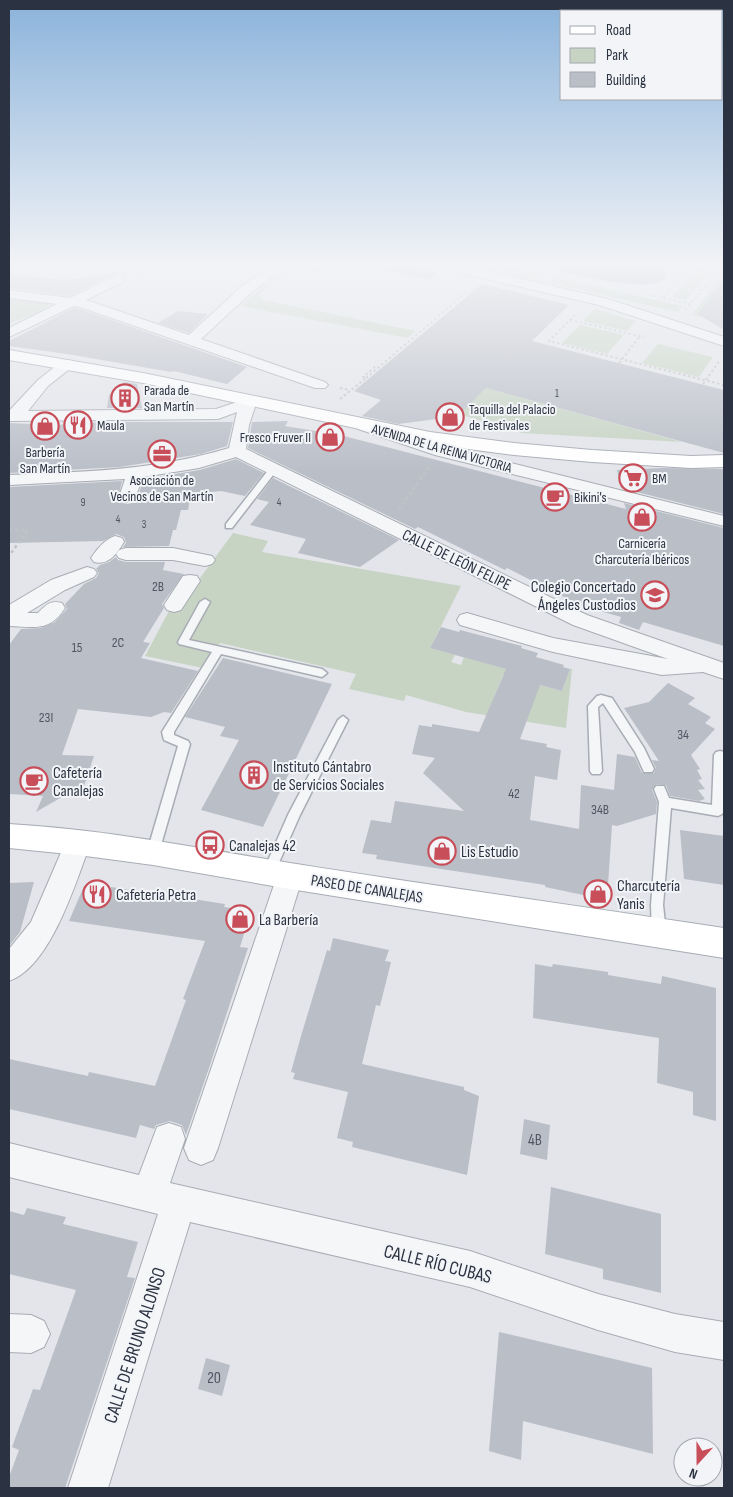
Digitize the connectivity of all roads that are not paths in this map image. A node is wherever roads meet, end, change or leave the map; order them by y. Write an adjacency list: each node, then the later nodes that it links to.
1 (170, 333): 4 (street)
2 (200, 333): 4 (street)
3 (696, 333): 5 (street)
4 (192, 340): 9 (street)
5 (724, 342)
6 (9, 355): 8 (main road, AVENIDA DE LA REINA VICTORIA)
7 (9, 364): 8 (main road, AVENIDA DE LA REINA VICTORIA)
8 (63, 367): 10 (main road, AVENIDA DE LA REINA VICTORIA); 11 (street); 12 (main road, AVENIDA DE LA REINA VICTORIA)
9 (320, 385)
10 (244, 406): 11 (street); 12 (main road, AVENIDA DE LA REINA VICTORIA); 14 (street)
11 (12, 415)
12 (361, 425): 13 (main road, AVENIDA DE LA REINA VICTORIA); 15 (street, AVENIDA DE LA REINA VICTORIA)
13 (514, 449): 16 (main road); 19 (street, AVENIDA DE LA REINA VICTORIA)
14 (237, 451): 18 (street, CALLE DE LEÓN FELIPE); 20 (street)
15 (441, 451): 17 (street); 19 (street, AVENIDA DE LA REINA VICTORIA)
16 (724, 461)
17 (430, 466)
18 (273, 470): 25 (street, CALLE DE LEÓN FELIPE); 26 (lane)
19 (524, 471): 24 (street, AVENIDA DE LA REINA VICTORIA)
20 (136, 473): 21 (street); 22 (street)
21 (9, 480)
22 (128, 497)
23 (398, 509): 25 (street)
24 (724, 521)
25 (387, 525): 37 (street, CALLE DE LEÓN FELIPE)
26 (229, 526)
27 (101, 558): 28 (street)
28 (205, 560)
29 (87, 573): 34 (street)
30 (190, 581): 32 (street)
31 (205, 602): 36 (lane)
32 (174, 605)
33 (54, 608): 34 (street)
34 (13, 617)
35 (467, 620): 37 (street, CALLE DE LEÓN FELIPE)
36 (218, 650): 38 (lane); 47 (lane)
37 (717, 668)
38 (322, 673)
39 (343, 720): 48 (lane)
40 (720, 755): 44 (lane)
41 (648, 769): 42 (lane)
42 (596, 771)
43 (660, 789): 44 (lane)
44 (665, 802): 49 (lane)
45 (9, 836): 46 (main road, PASEO DE CANALEJAS)
46 (78, 842): 47 (main road, PASEO DE CANALEJAS); 51 (street)
47 (153, 852): 48 (main road, PASEO DE CANALEJAS)
48 (279, 874): 49 (main road, PASEO DE CANALEJAS); 53 (street)
49 (659, 933): 50 (main road, PASEO DE CANALEJAS)
50 (724, 943)
51 (9, 968)
52 (169, 1139): 55 (street)
53 (201, 1148)
54 (9, 1160): 55 (street, CALLE RÍO CUBAS)
55 (164, 1198): 56 (street, CALLE RÍO CUBAS); 57 (street, CALLE DE BRUNO ALONSO)
56 (724, 1341)
57 (88, 1488)

